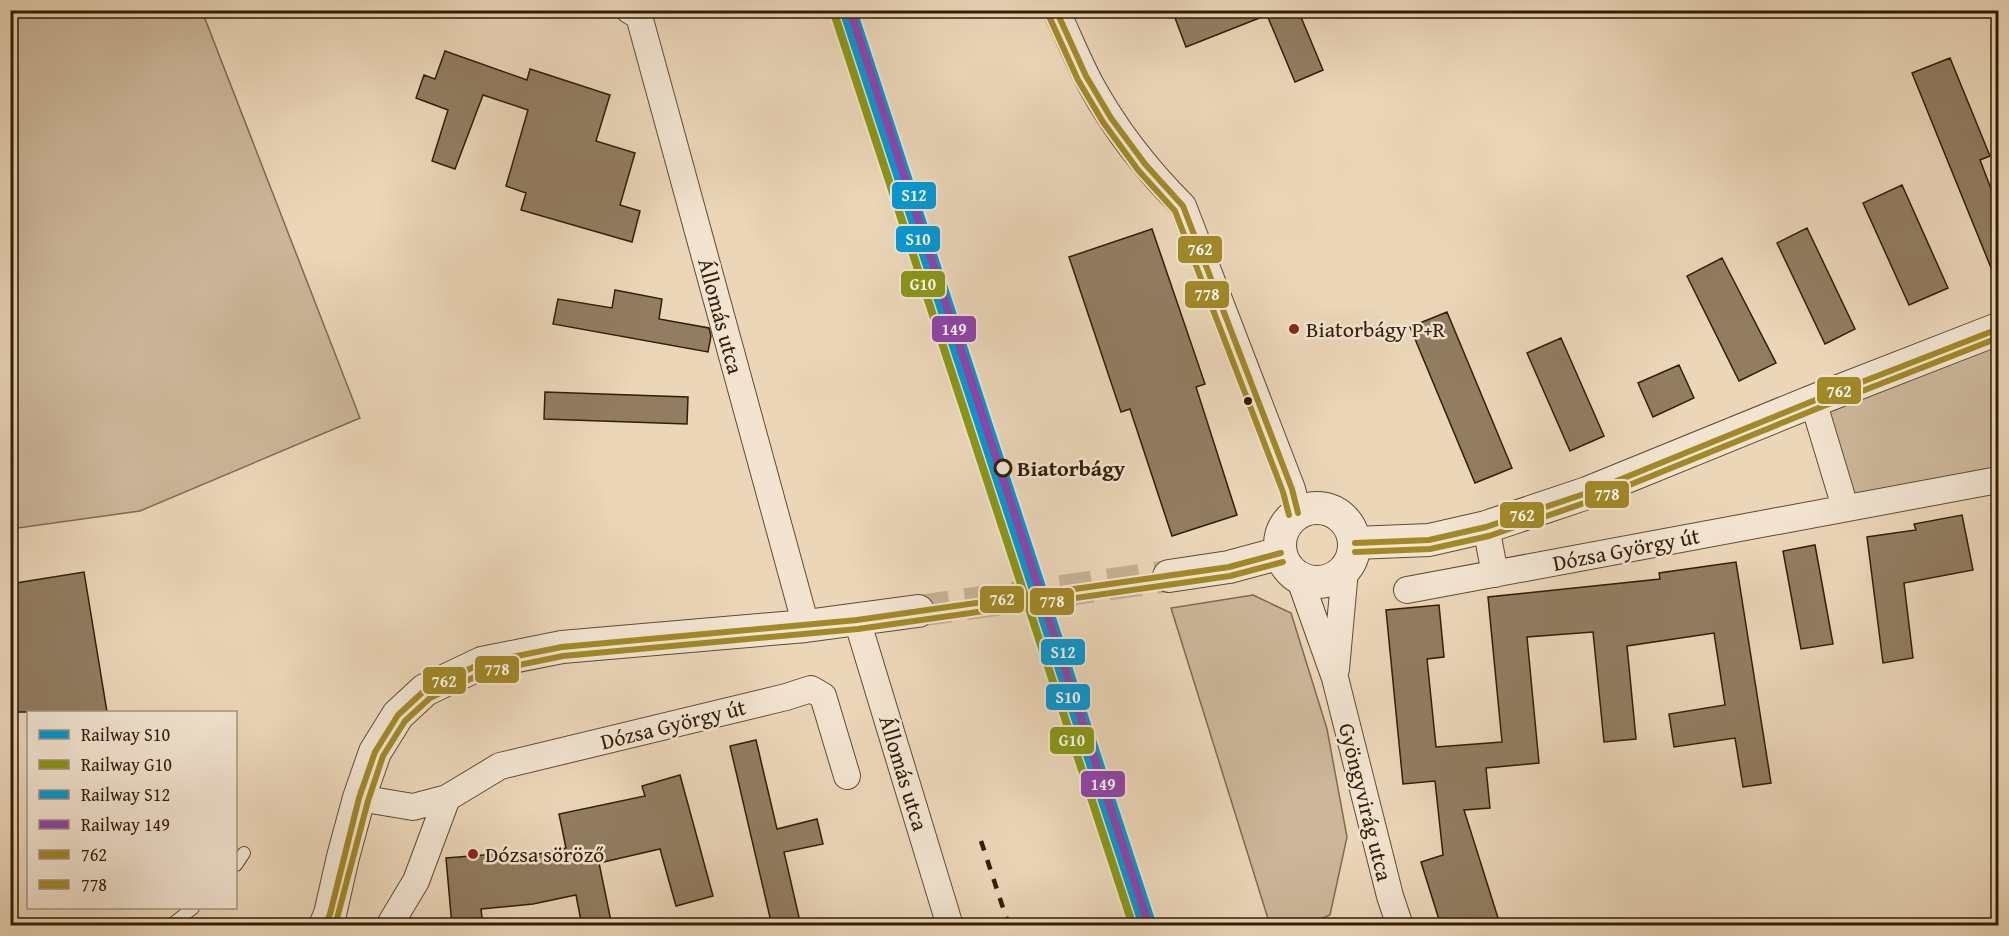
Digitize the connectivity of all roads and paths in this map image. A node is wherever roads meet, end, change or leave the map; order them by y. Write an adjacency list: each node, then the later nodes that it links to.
1 (630, 10): 17 (street, Állomás utca)
2 (1056, 10): 7 (street)
3 (1998, 329): 4 (street)
4 (1813, 401): 6 (street); 8 (street)
5 (1998, 480): 6 (street, Dózsa György út)
6 (1845, 507): 11 (street, Dózsa György út)
7 (1298, 513): 9 (street); 10 (street)
8 (1486, 527): 10 (street); 11 (street)
9 (1281, 553): 12 (street); 13 (street)
10 (1350, 557): 13 (street); 18 (street, Gyöngyvirág utca)
11 (1495, 574): 14 (street, Dózsa György út)
12 (1169, 576)
13 (1299, 577): 18 (street, Gyöngyvirág utca)
14 (1407, 590)
15 (918, 612): 16 (street)
16 (857, 620): 17 (street); 28 (street, Állomás utca)
17 (806, 626): 20 (street)
18 (1335, 678): 29 (street, Gyöngyvirág utca)
19 (847, 776): 21 (street, Dózsa György út)
20 (359, 798): 21 (street, Dózsa György út); 26 (street)
21 (447, 798): 27 (street)
22 (244, 853): 23 (lane)
23 (237, 864)
24 (192, 909): 25 (lane)
25 (170, 926)
26 (325, 926)
27 (389, 926)
28 (950, 926)
29 (1400, 926)

